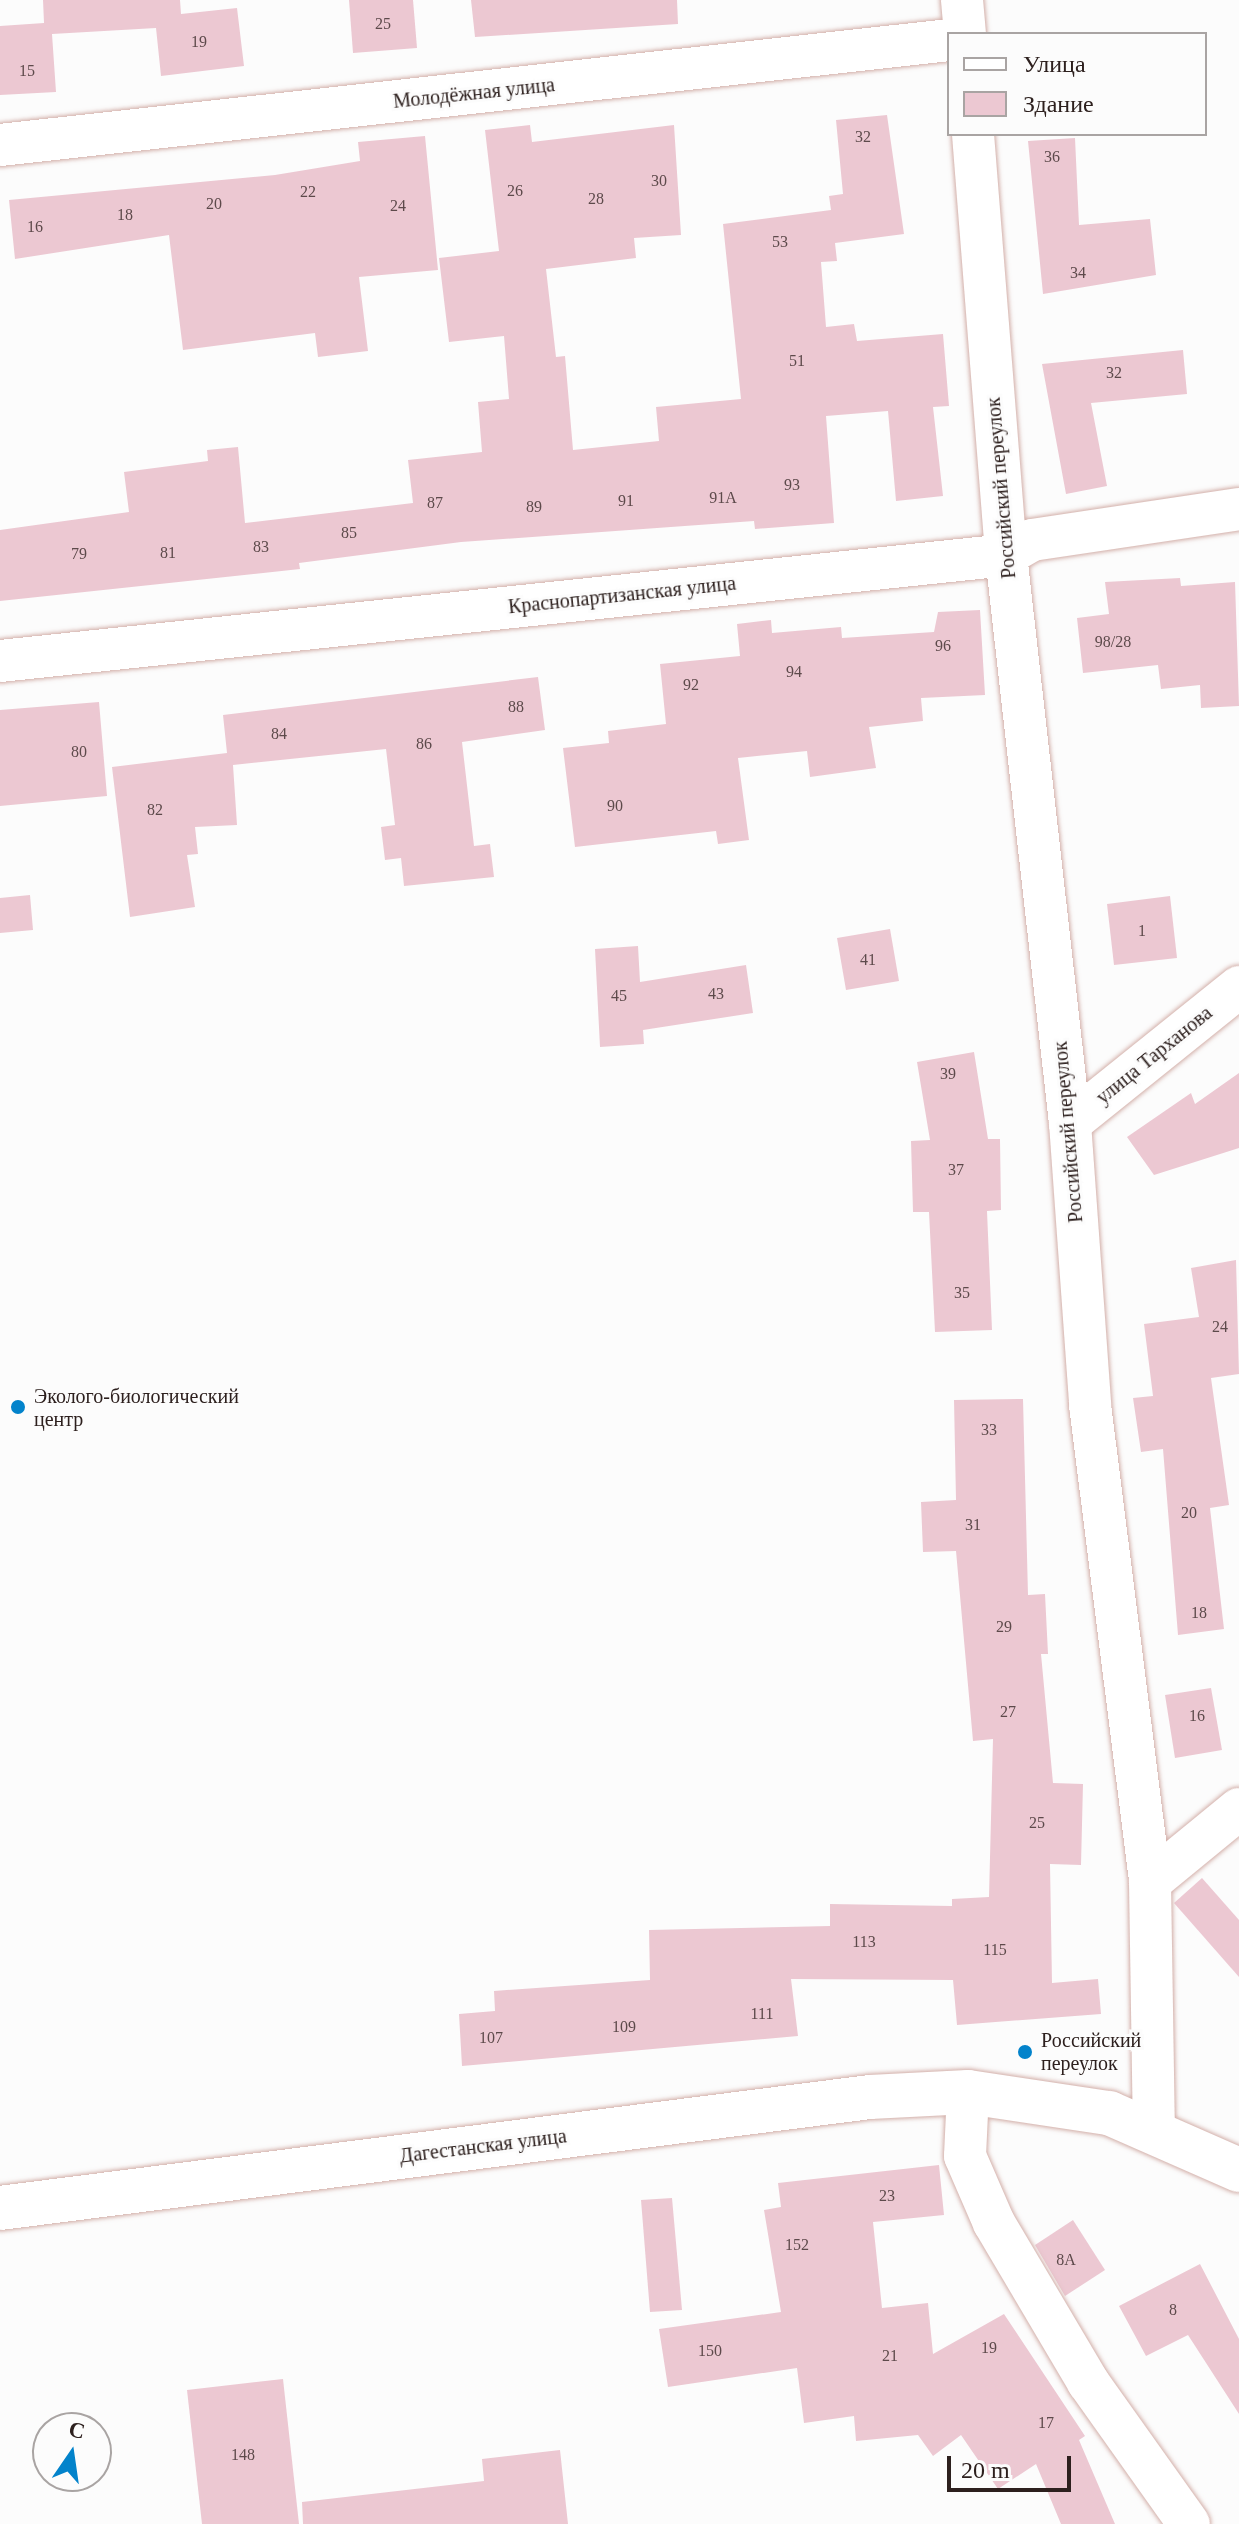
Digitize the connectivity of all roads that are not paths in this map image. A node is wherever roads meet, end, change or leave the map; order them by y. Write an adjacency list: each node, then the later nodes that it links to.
1 (962, 0): 2 (street)
2 (965, 32)
3 (947, 40): 5 (street, Молодёжная улица)
4 (973, 136): 7 (street, Российский переулок)
5 (0, 145)
6 (1239, 509): 7 (street, Краснопартизанская улица)
7 (1006, 555): 8 (street, Краснопартизанская улица); 10 (street, Российский переулок)
8 (0, 661)
9 (1239, 987): 10 (street, улица Тарханова)
10 (1070, 1123): 12 (street, Российский переулок)
11 (1239, 1809): 12 (street)
12 (1150, 1882): 14 (street, Российский переулок)
13 (968, 2092): 14 (street, Дагестанская улица); 16 (street, Дагестанская улица); 17 (street)
14 (1154, 2130): 15 (street, Дагестанская улица)
15 (1239, 2170)
16 (0, 2208)
17 (1189, 2524)

